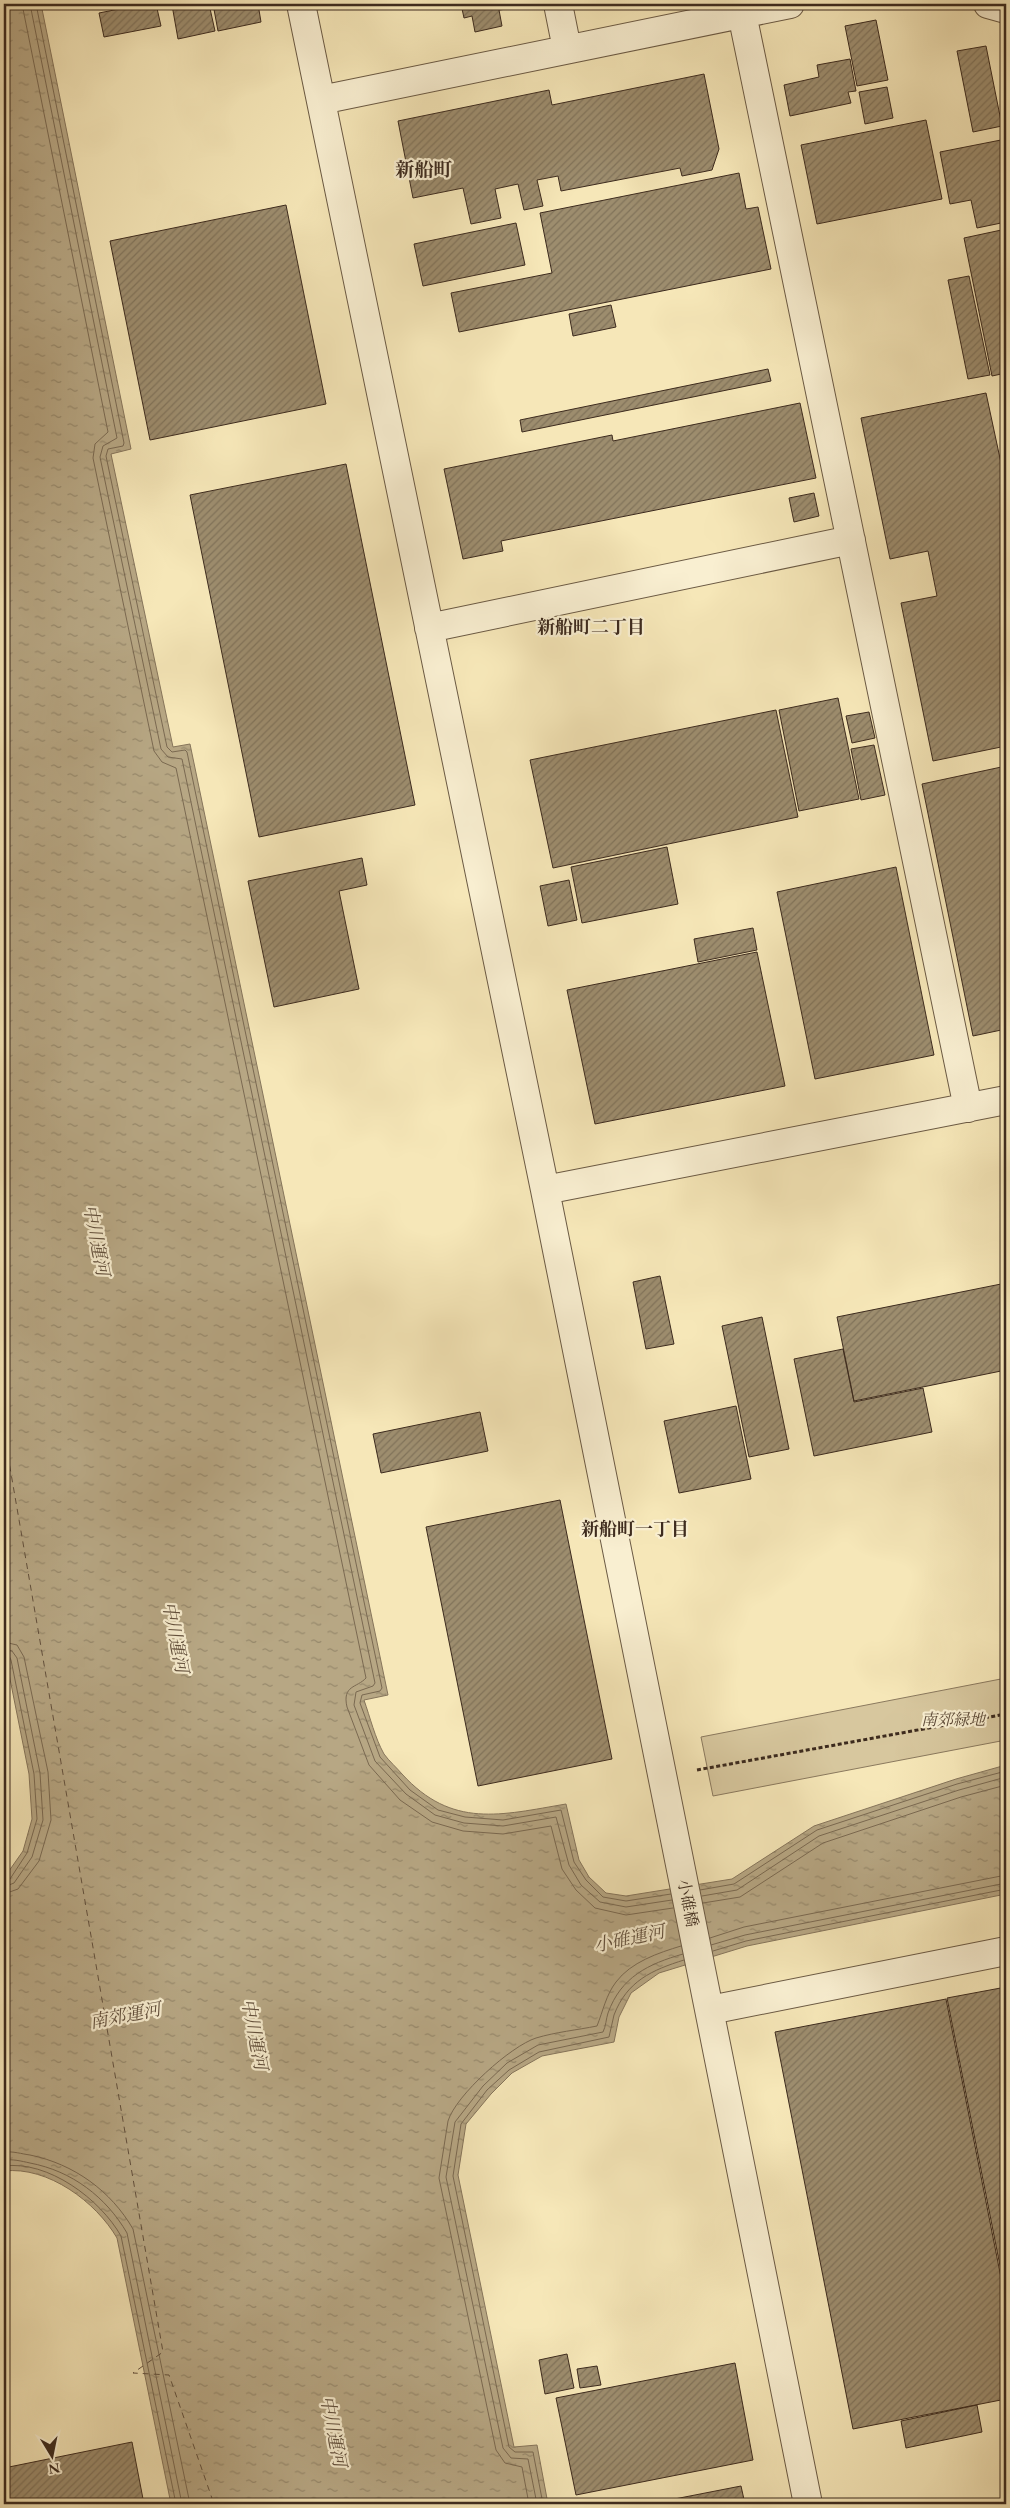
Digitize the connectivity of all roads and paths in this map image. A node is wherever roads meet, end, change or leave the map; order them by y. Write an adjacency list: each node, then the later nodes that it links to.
1 (301, 4): 8 (street, 小碓橋)
2 (558, 4): 7 (street)
3 (790, 4): 5 (street)
4 (988, 4): 6 (street)
5 (741, 9): 7 (street); 9 (street)
6 (1006, 9)
7 (567, 49): 8 (street)
8 (321, 100): 10 (street, 小碓橋)
9 (851, 540): 10 (street); 12 (street)
10 (429, 628): 13 (street, 小碓橋)
11 (1006, 1100): 12 (street)
12 (968, 1108): 13 (street)
13 (545, 1190): 15 (street, 小碓橋)
14 (1006, 1714): 15 (path)
15 (662, 1776): 17 (street, 小碓橋)
16 (1006, 1952): 17 (street)
17 (710, 2010): 18 (street, 小碓橋)
18 (808, 2504)

